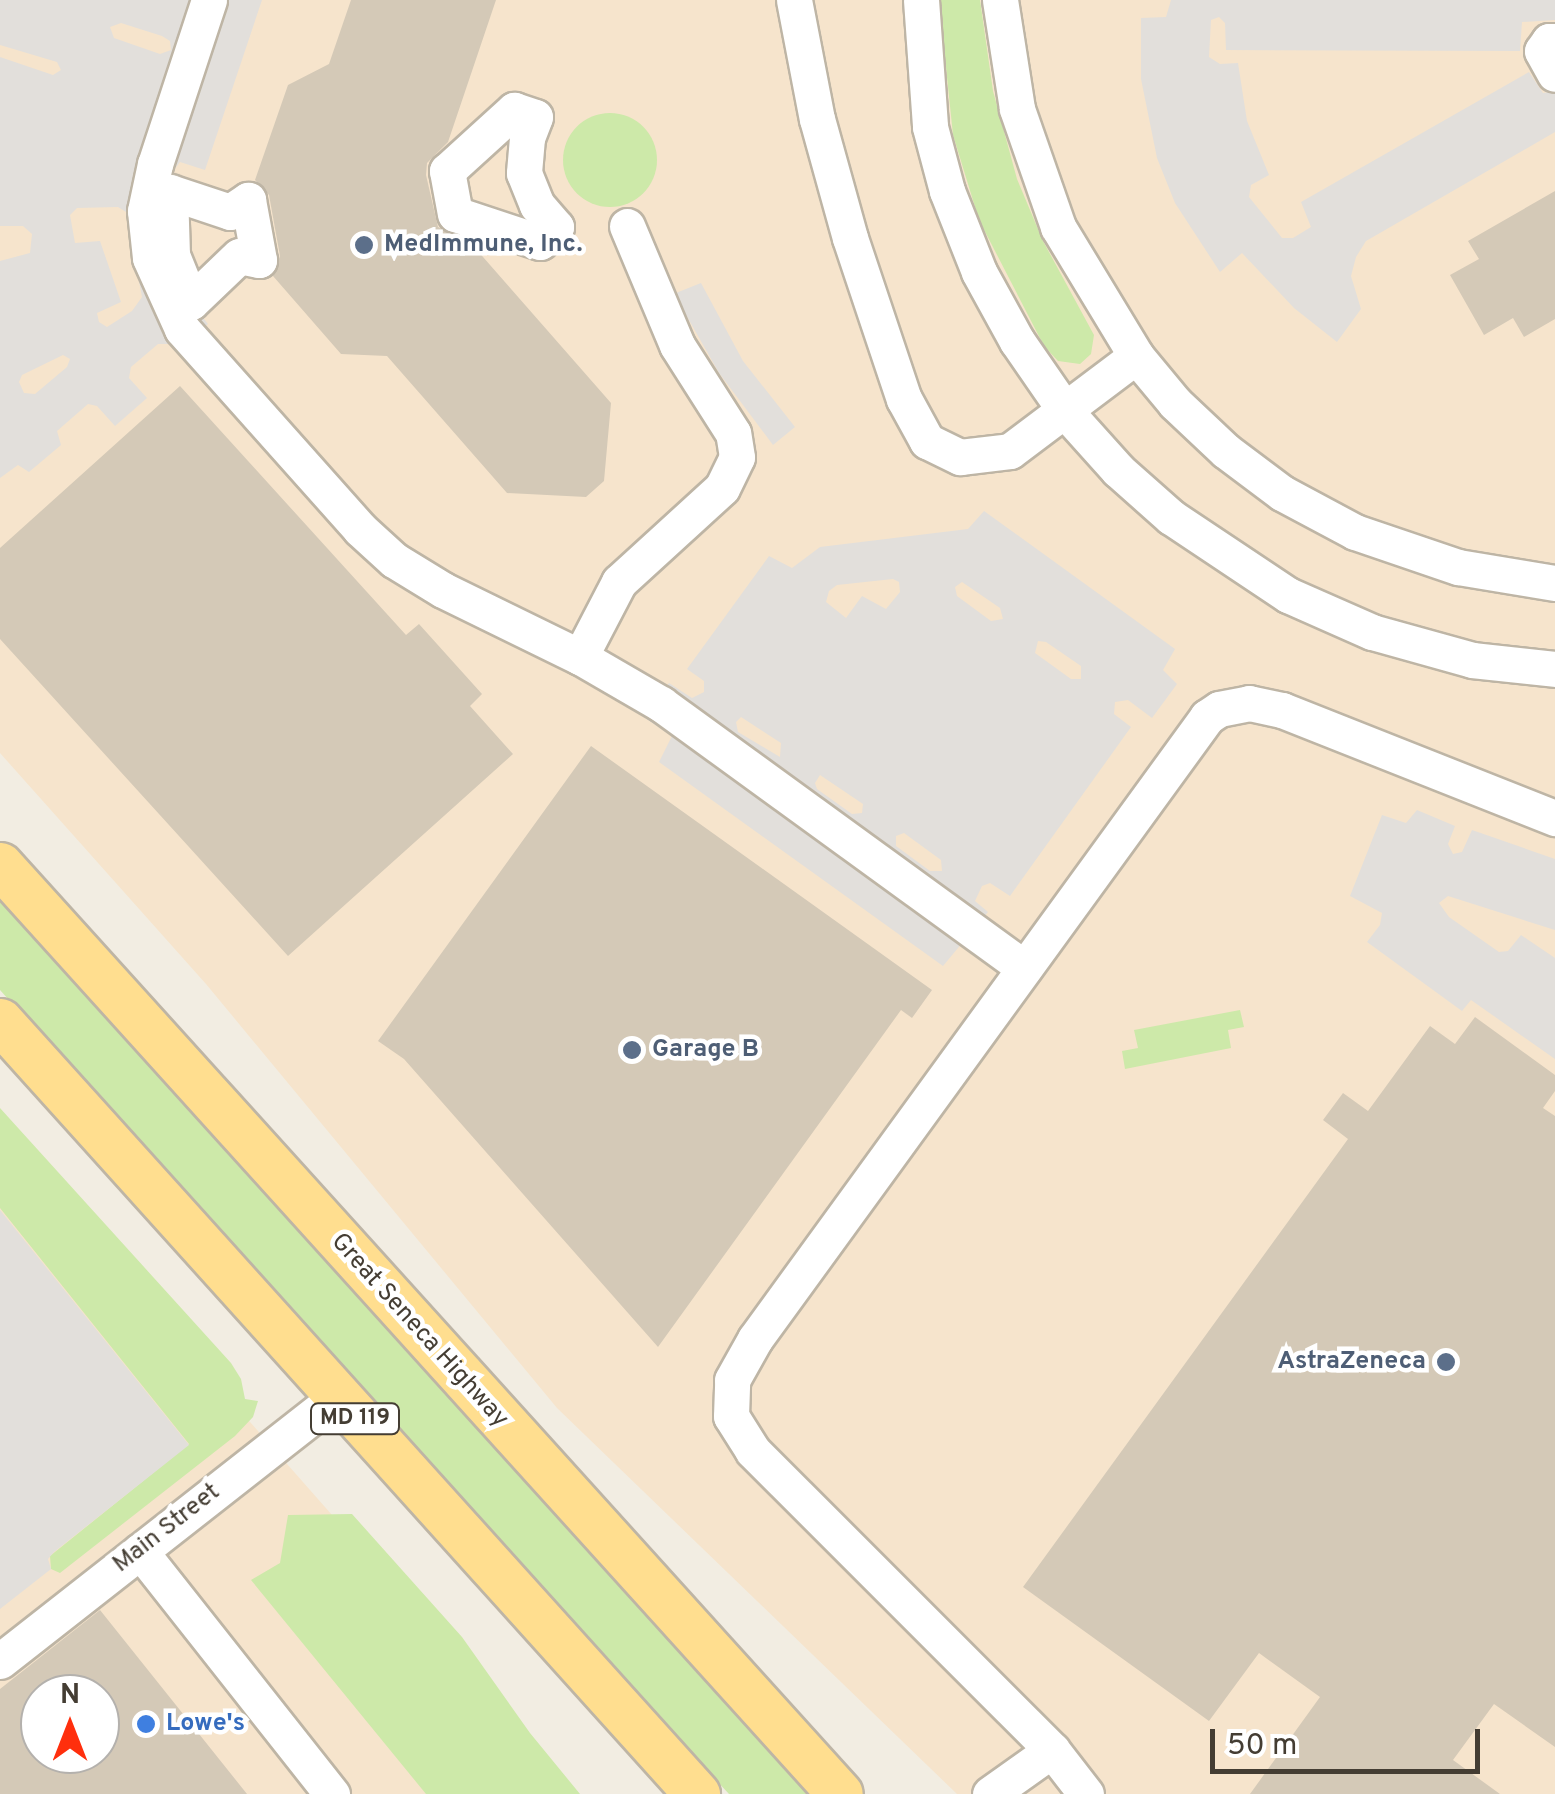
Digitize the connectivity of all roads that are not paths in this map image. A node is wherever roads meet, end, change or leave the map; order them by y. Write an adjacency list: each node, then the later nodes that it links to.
1 (209, 0): 11 (street)
2 (794, 0): 9 (street)
3 (921, 0): 9 (street)
4 (1000, 0): 8 (street)
5 (1555, 41): 6 (street)
6 (1555, 74)
7 (626, 226): 11 (street)
8 (1136, 356): 9 (street); 10 (street)
9 (1066, 412): 12 (street)
10 (1555, 583)
11 (580, 657): 15 (street)
12 (1555, 669)
13 (1555, 818): 15 (street)
14 (0, 865): 21 (main road, Great Seneca Highway)
15 (1024, 968): 20 (street)
16 (0, 1021): 17 (main road, MD 119)
17 (335, 1398): 18 (street, Main Street); 23 (main road, MD 119)
18 (140, 1551): 19 (street, Main Street); 22 (street)
19 (0, 1661)
20 (1052, 1750): 25 (street); 26 (street); 27 (street)
21 (833, 1786): 24 (street)
22 (332, 1794)
23 (697, 1794)
24 (869, 1794)
25 (990, 1794)
26 (1021, 1794)
27 (1086, 1794)

